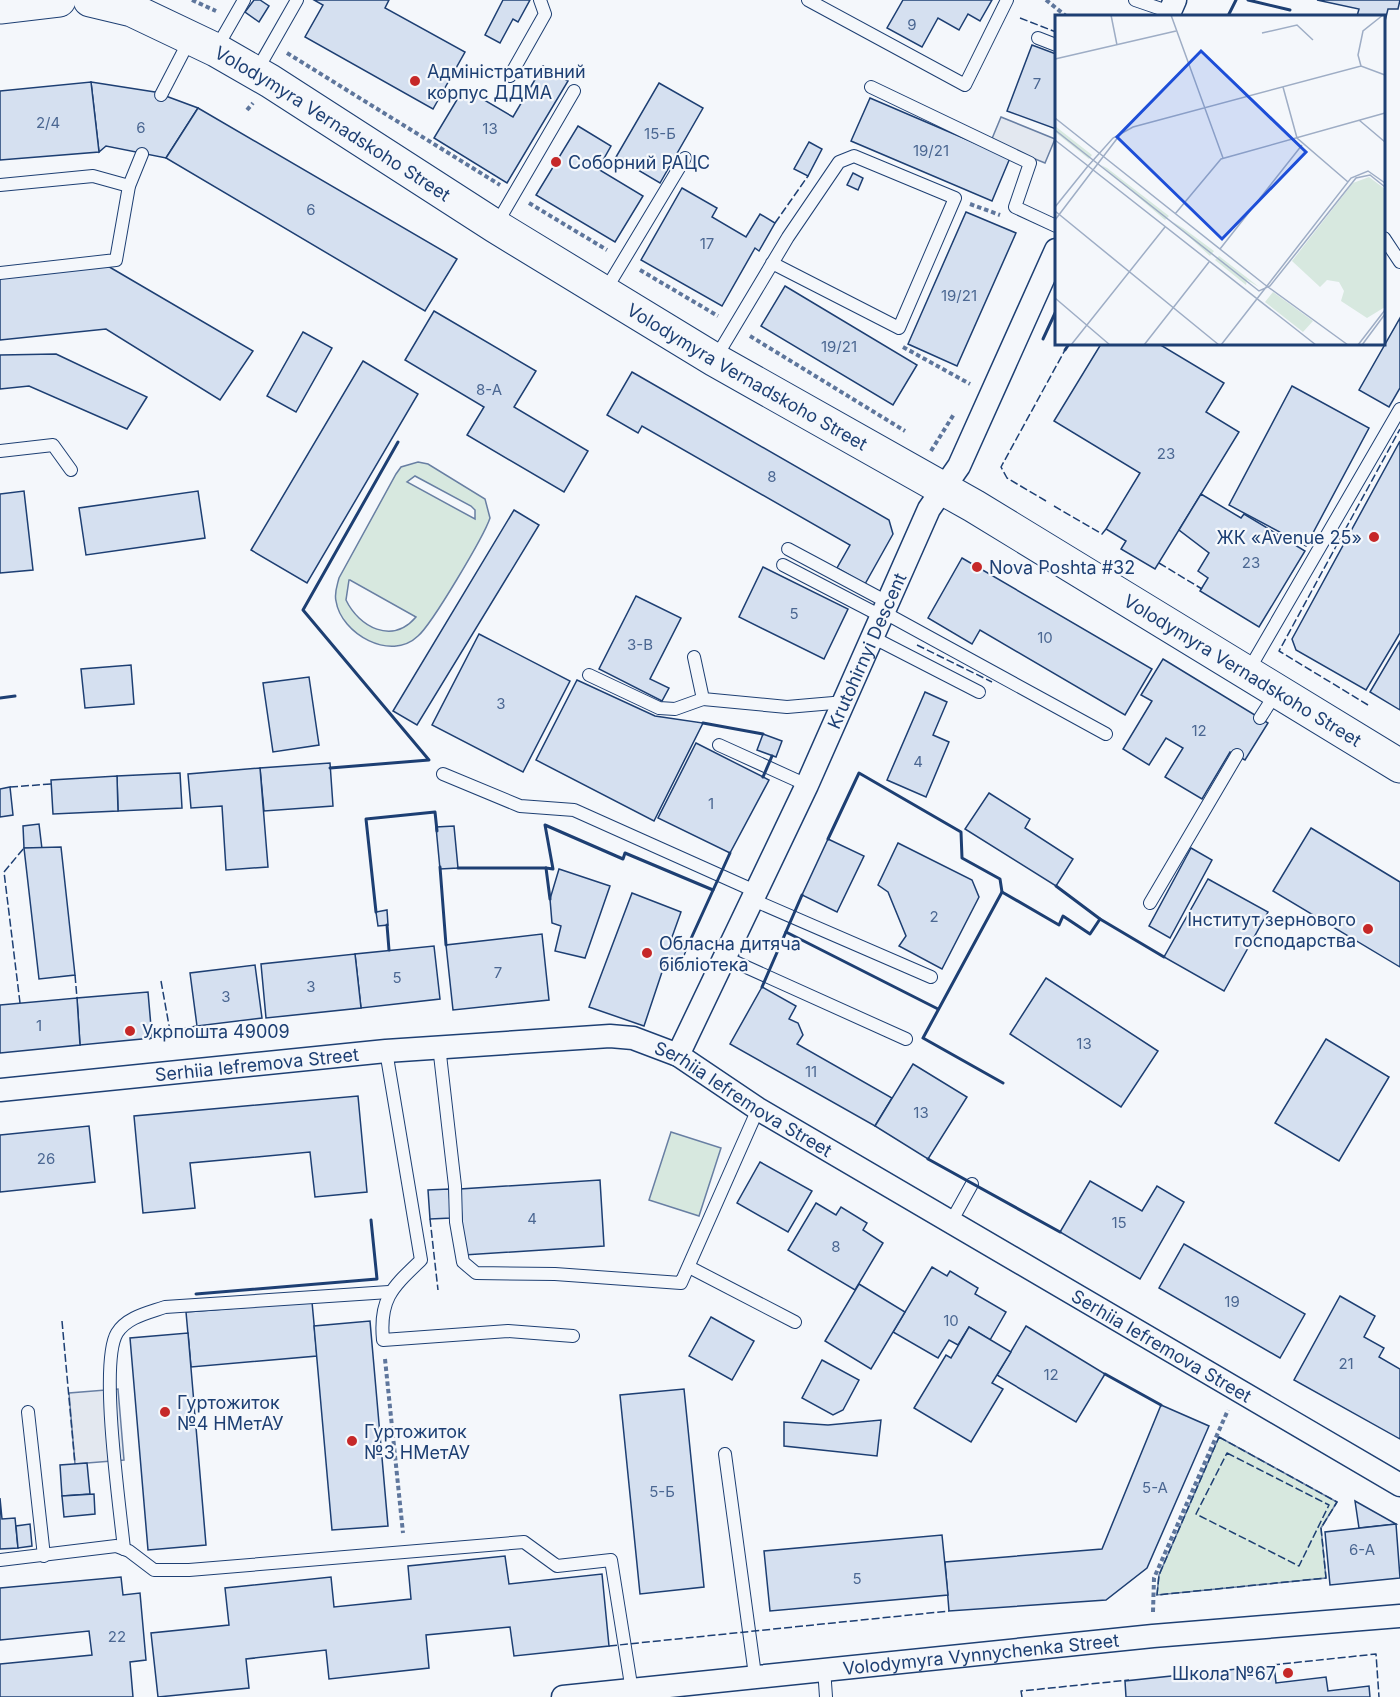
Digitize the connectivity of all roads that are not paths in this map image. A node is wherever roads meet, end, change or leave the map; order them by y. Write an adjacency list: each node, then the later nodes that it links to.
1 (59, 0): 9 (street)
2 (90, 0): 12 (street, Volodymyra Vernadskoho Street)
3 (244, 0): 12 (lane)
4 (297, 0): 14 (lane)
5 (540, 0): 15 (lane)
6 (808, 0): 7 (lane)
7 (1007, 0)
8 (1135, 0): 10 (lane)
9 (0, 7)
10 (1171, 9)
11 (1038, 38): 13 (lane)
12 (203, 44): 14 (street, Volodymyra Vernadskoho Street); 18 (lane)
13 (1055, 45)
14 (255, 73): 23 (street, Volodymyra Vernadskoho Street)
15 (510, 76)
16 (872, 87): 24 (lane)
17 (574, 91): 23 (lane)
18 (161, 95)
19 (142, 154): 22 (lane)
20 (686, 158): 30 (lane)
21 (0, 185): 22 (lane)
22 (129, 186): 29 (lane)
23 (495, 226): 30 (street, Volodymyra Vernadskoho Street)
24 (1055, 226)
25 (1385, 242): 27 (lane)
26 (1055, 252): 35 (street, Krutohirnyi Descent)
27 (1400, 262)
28 (772, 263): 28 (lane); 31 (lane)
29 (0, 273)
30 (604, 292): 31 (street, Volodymyra Vernadskoho Street)
31 (715, 360): 35 (street, Volodymyra Vernadskoho Street)
32 (1400, 410): 40 (lane)
33 (0, 451): 34 (lane)
34 (70, 470)
35 (944, 489): 38 (street, Krutohirnyi Descent); 40 (street, Volodymyra Vernadskoho Street)
36 (788, 549): 38 (lane)
37 (783, 566): 38 (lane)
38 (883, 618): 42 (lane); 44 (street, Krutohirnyi Descent); 45 (lane)
39 (694, 657): 43 (lane)
40 (1246, 674): 48 (street, Volodymyra Vernadskoho Street)
41 (589, 675): 43 (lane)
42 (979, 692)
43 (703, 699): 44 (lane)
44 (845, 702): 50 (street, Krutohirnyi Descent)
45 (1106, 734)
46 (719, 745): 50 (lane)
47 (1237, 755): 52 (lane)
48 (1400, 766)
49 (443, 774): 51 (lane)
50 (807, 785): 51 (street, Krutohirnyi Descent)
51 (753, 895): 53 (street, Krutohirnyi Descent); 54 (lane)
52 (1150, 903)
53 (724, 957): 55 (lane); 58 (street, Krutohirnyi Descent)
54 (931, 977)
55 (906, 1039)
56 (439, 1046): 57 (street, Serhiia Iefremova Street); 58 (street, Serhiia Iefremova Street); 63 (lane)
57 (386, 1051): 59 (street, Serhiia Iefremova Street); 64 (lane)
58 (678, 1055): 60 (street, Serhiia Iefremova Street)
59 (0, 1090)
60 (758, 1109): 62 (street, Serhiia Iefremova Street); 63 (lane)
61 (972, 1184): 62 (lane)
62 (951, 1222): 69 (street, Serhiia Iefremova Street)
63 (689, 1267): 65 (lane)
64 (389, 1292): 66 (lane); 70 (lane)
65 (795, 1322)
66 (573, 1336)
67 (28, 1412): 71 (lane)
68 (725, 1454): 75 (lane)
69 (1400, 1485)
70 (124, 1549): 71 (lane); 76 (lane)
71 (44, 1556): 72 (lane)
72 (0, 1560)
73 (1400, 1616): 74 (street, Volodymyra Vynnychenka Street)
74 (824, 1668): 75 (street, Volodymyra Vynnychenka Street); 78 (lane)
75 (755, 1675): 76 (street, Volodymyra Vynnychenka Street)
76 (632, 1690): 77 (street, Volodymyra Vynnychenka Street)
77 (563, 1697)
78 (826, 1697)

